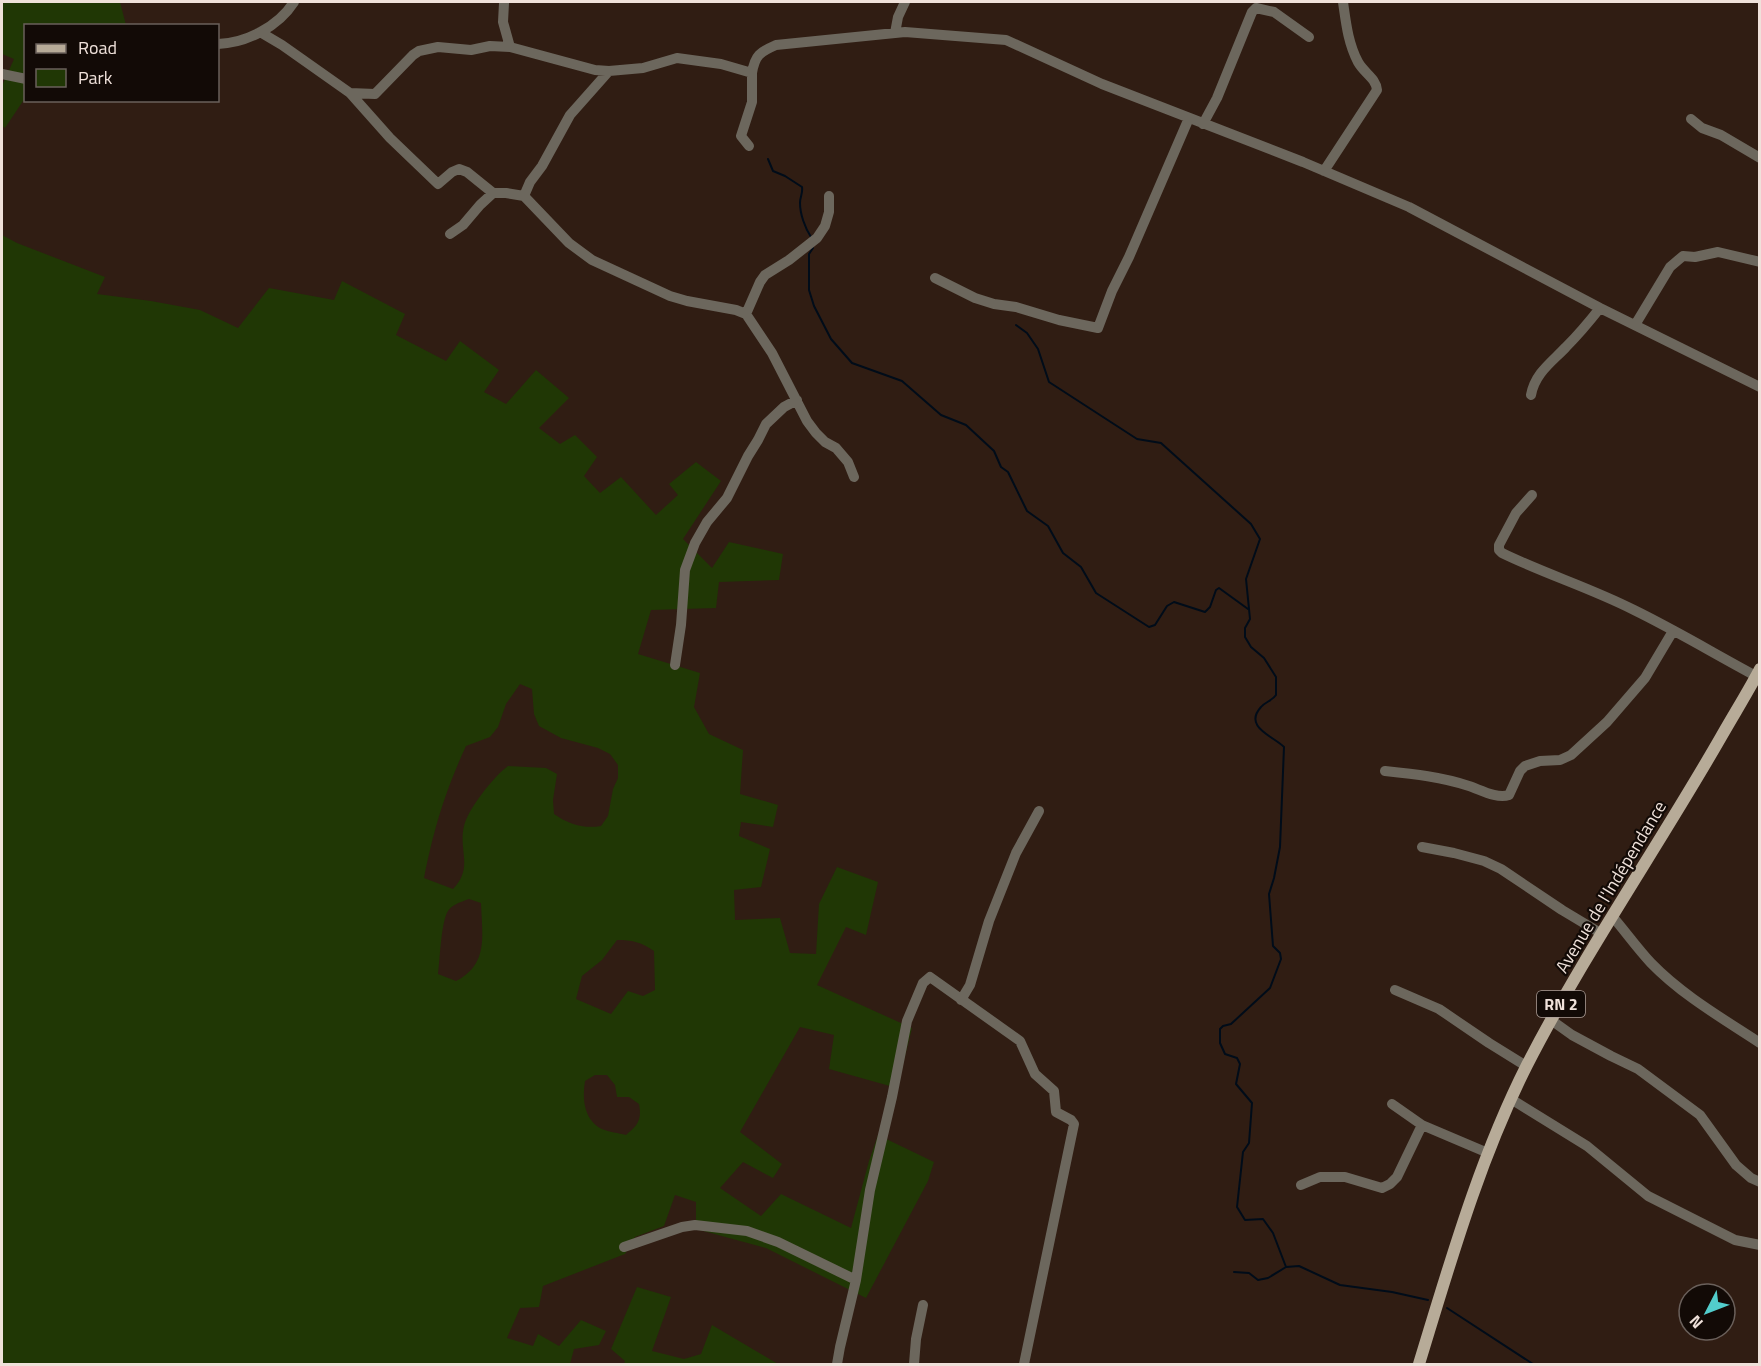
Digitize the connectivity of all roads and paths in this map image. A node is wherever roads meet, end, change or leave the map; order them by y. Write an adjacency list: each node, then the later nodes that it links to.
1 (294, 2): 5 (street)
2 (905, 2): 6 (street)
3 (1343, 2): 20 (street)
4 (504, 3): 9 (street)
5 (260, 32): 8 (street); 14 (street)
6 (895, 33): 11 (street); 15 (street)
7 (1310, 37): 17 (street)
8 (219, 44)
9 (510, 46): 10 (street); 14 (street)
10 (609, 71): 11 (street); 22 (street)
11 (752, 73): 18 (street)
12 (2, 74): 13 (street)
13 (24, 79)
14 (350, 93): 21 (street)
15 (1189, 118): 17 (street); 26 (street)
16 (1691, 119): 19 (street)
17 (1203, 124): 20 (street)
18 (748, 146)
19 (1760, 158)
20 (1324, 171): 27 (street)
21 (493, 193): 22 (street); 24 (street)
22 (524, 196): 28 (street)
23 (829, 196): 28 (street)
24 (450, 234)
25 (1760, 262): 29 (street)
26 (935, 278)
27 (1600, 308): 29 (street); 31 (street)
28 (746, 314): 32 (street)
29 (1635, 325): 30 (street)
30 (1760, 387)
31 (1531, 396)
32 (797, 400): 33 (street); 36 (street)
33 (854, 477)
34 (1532, 495): 35 (street)
35 (1673, 631): 37 (street); 38 (street)
36 (675, 665)
37 (1757, 678): 41 (main road, Avenue de l'Indépendance / RN 2)
38 (1385, 771)
39 (1039, 811): 44 (street)
40 (1422, 847): 42 (street)
41 (1612, 916): 42 (main road, Avenue de l'Indépendance / RN 2); 46 (street)
42 (1602, 934): 45 (main road, Avenue de l'Indépendance / RN 2)
43 (1395, 990): 47 (street)
44 (961, 1000): 56 (street); 60 (street)
45 (1551, 1020): 47 (main road, Avenue de l'Indépendance / RN 2); 52 (street)
46 (1760, 1043)
47 (1526, 1066): 48 (main road, Avenue de l'Indépendance / RN 2)
48 (1511, 1099): 51 (main road, Avenue de l'Indépendance / RN 2); 54 (street)
49 (1392, 1104): 50 (street)
50 (1422, 1125): 51 (street); 53 (street)
51 (1488, 1153): 61 (main road, Avenue de l'Indépendance / RN 2)
52 (1760, 1182)
53 (1301, 1185)
54 (1760, 1245)
55 (624, 1247): 56 (street)
56 (856, 1280): 58 (street)
57 (923, 1305): 59 (street)
58 (837, 1365)
59 (914, 1365)
60 (1024, 1365)
61 (1419, 1365)

